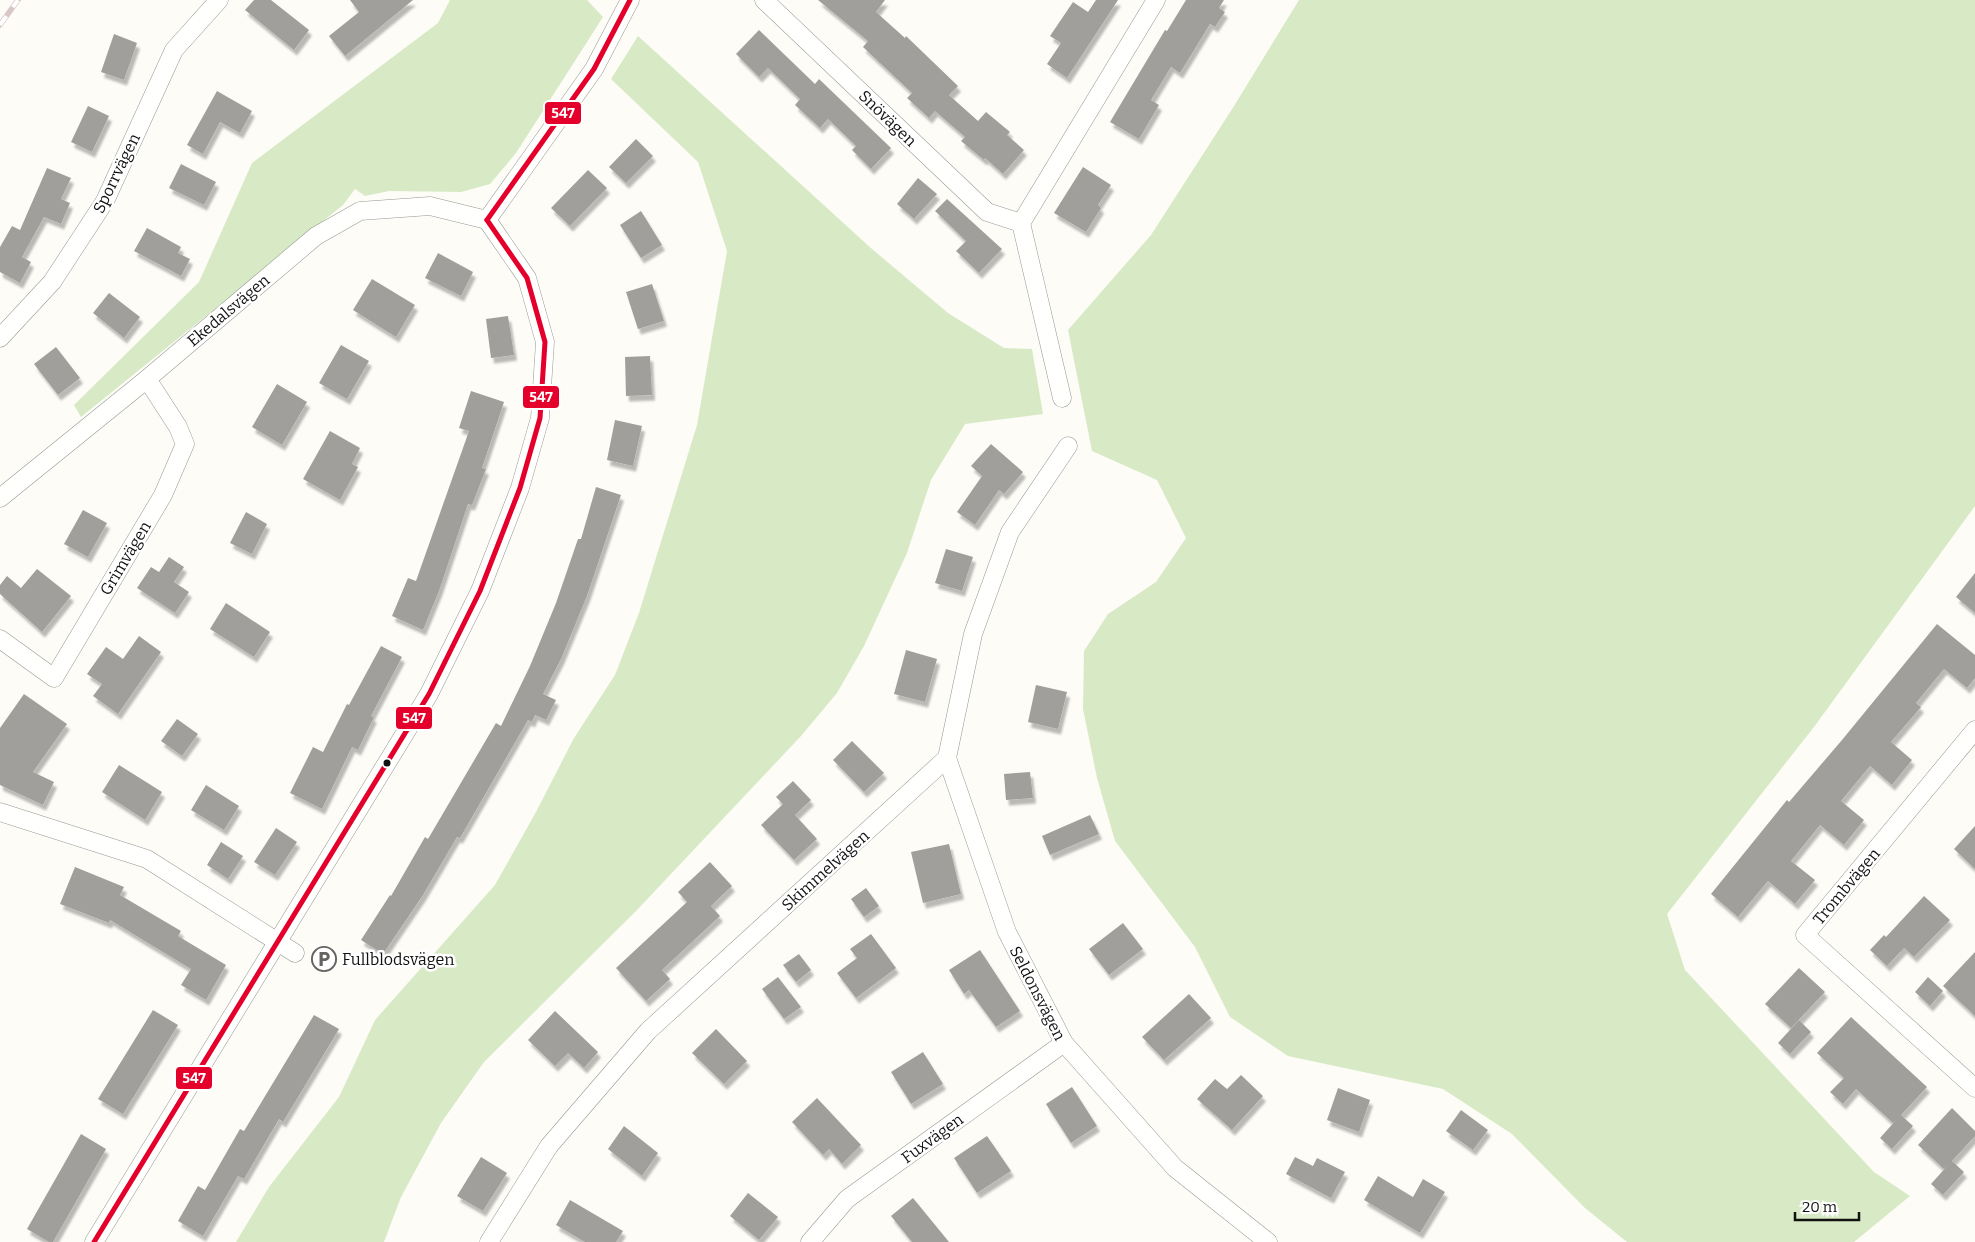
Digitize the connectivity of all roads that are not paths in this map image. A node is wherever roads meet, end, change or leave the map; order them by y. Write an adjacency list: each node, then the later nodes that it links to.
1 (219, 0): 7 (street, Sporrvägen)
2 (630, 0): 5 (street)
3 (764, 0): 6 (street, Snövägen)
4 (1156, 0): 6 (street)
5 (487, 220): 8 (street, Ekedalsvägen); 16 (street)
6 (1020, 222): 9 (street)
7 (0, 338)
8 (147, 379): 11 (street, Ekedalsvägen); 12 (street, Grimvägen)
9 (1062, 398)
10 (1068, 446): 14 (street)
11 (0, 498)
12 (0, 639)
13 (1975, 730): 19 (street, Trombvägen)
14 (947, 758): 18 (street, Seldonsvägen); 21 (street, Skimmelvägen)
15 (0, 812): 16 (street)
16 (277, 941): 17 (street); 20 (street)
17 (295, 953)
18 (1064, 1044): 22 (street, Fuxvägen); 23 (street, Seldonsvägen)
19 (1975, 1088)
20 (94, 1242)
21 (489, 1242)
22 (810, 1242)
23 (1268, 1242)

